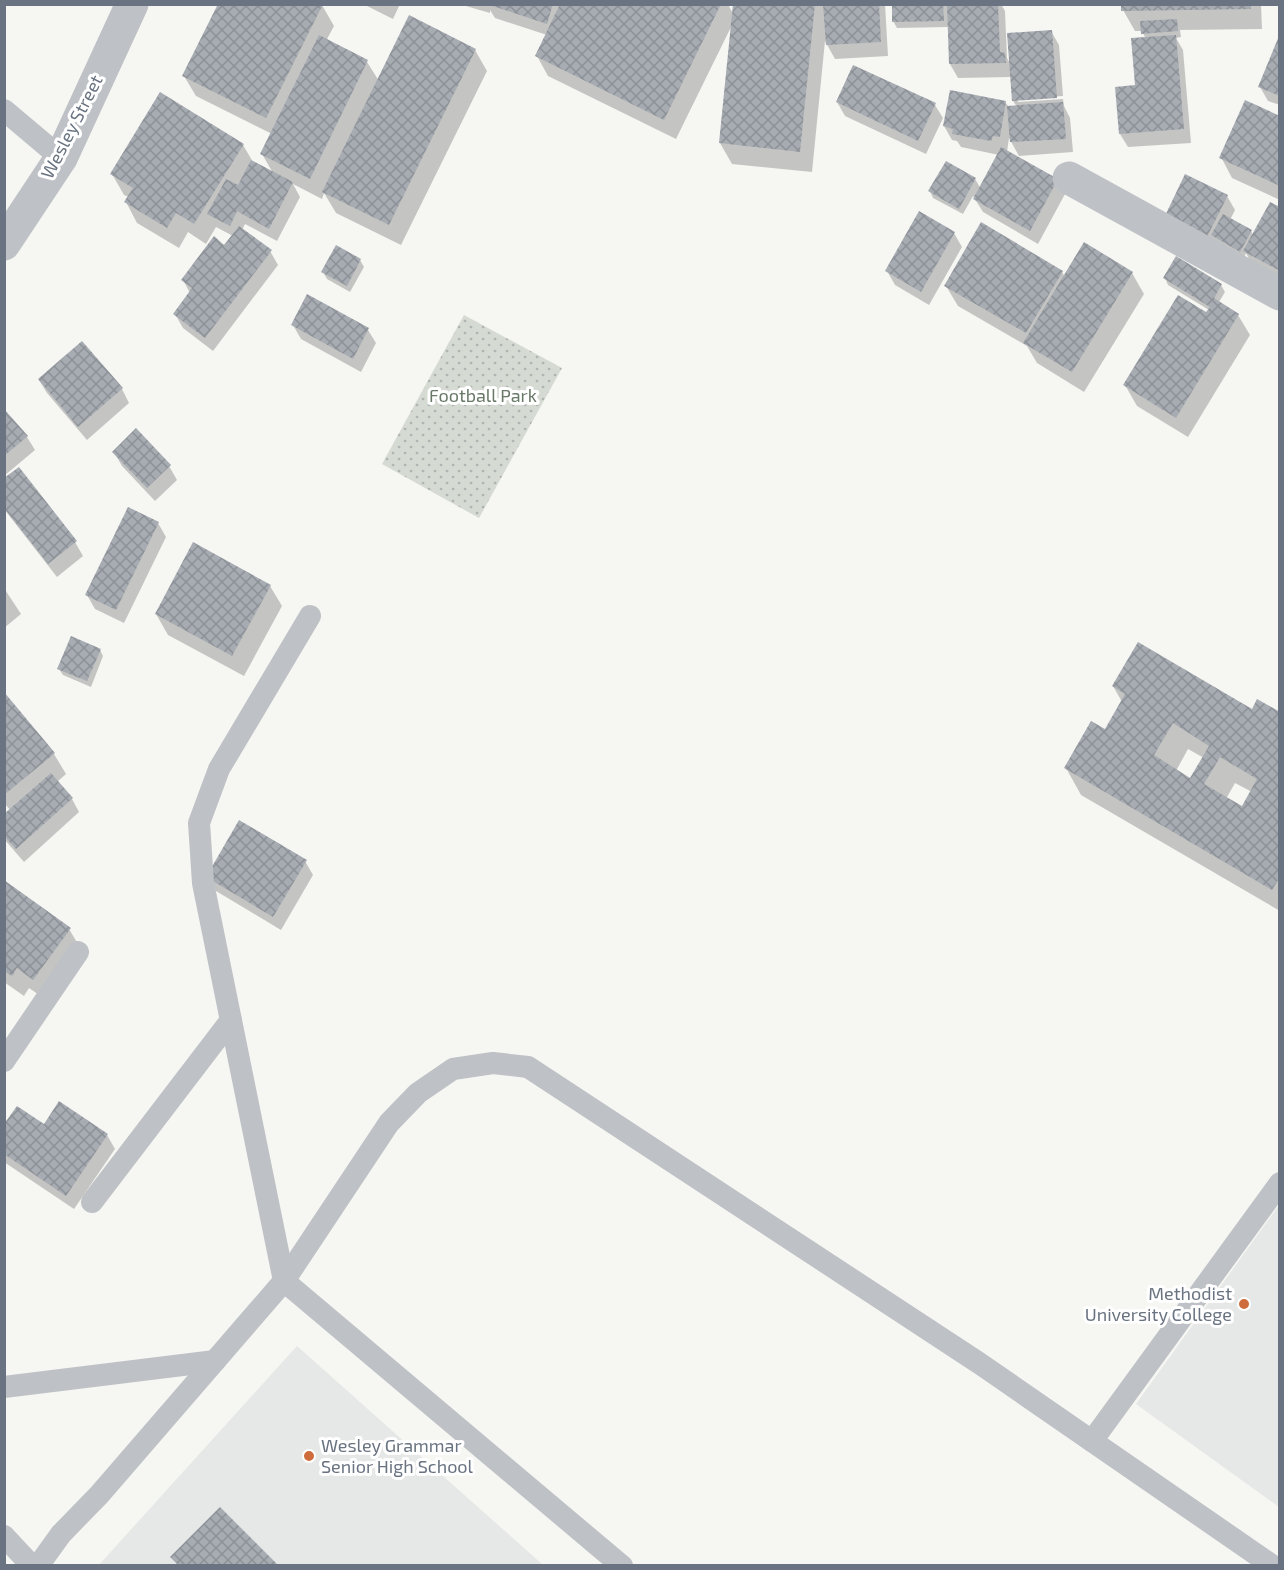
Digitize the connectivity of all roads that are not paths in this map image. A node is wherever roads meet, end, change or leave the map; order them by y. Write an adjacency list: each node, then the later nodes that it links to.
1 (132, 4): 3 (street, Wesley Street)
2 (4, 110): 3 (lane)
3 (61, 158): 5 (street, Wesley Street)
4 (1069, 178): 6 (street)
5 (4, 244)
6 (1280, 294)
7 (310, 616): 9 (lane)
8 (78, 952): 10 (lane)
9 (231, 1020): 12 (lane); 13 (lane)
10 (4, 1061)
11 (1280, 1183): 16 (lane)
12 (92, 1202)
13 (284, 1281): 14 (lane); 16 (lane); 20 (lane)
14 (214, 1361): 15 (lane); 19 (lane)
15 (4, 1387)
16 (1092, 1441): 21 (lane)
17 (4, 1536): 18 (lane)
18 (32, 1566)
19 (38, 1566)
20 (622, 1566)
21 (1273, 1566)

